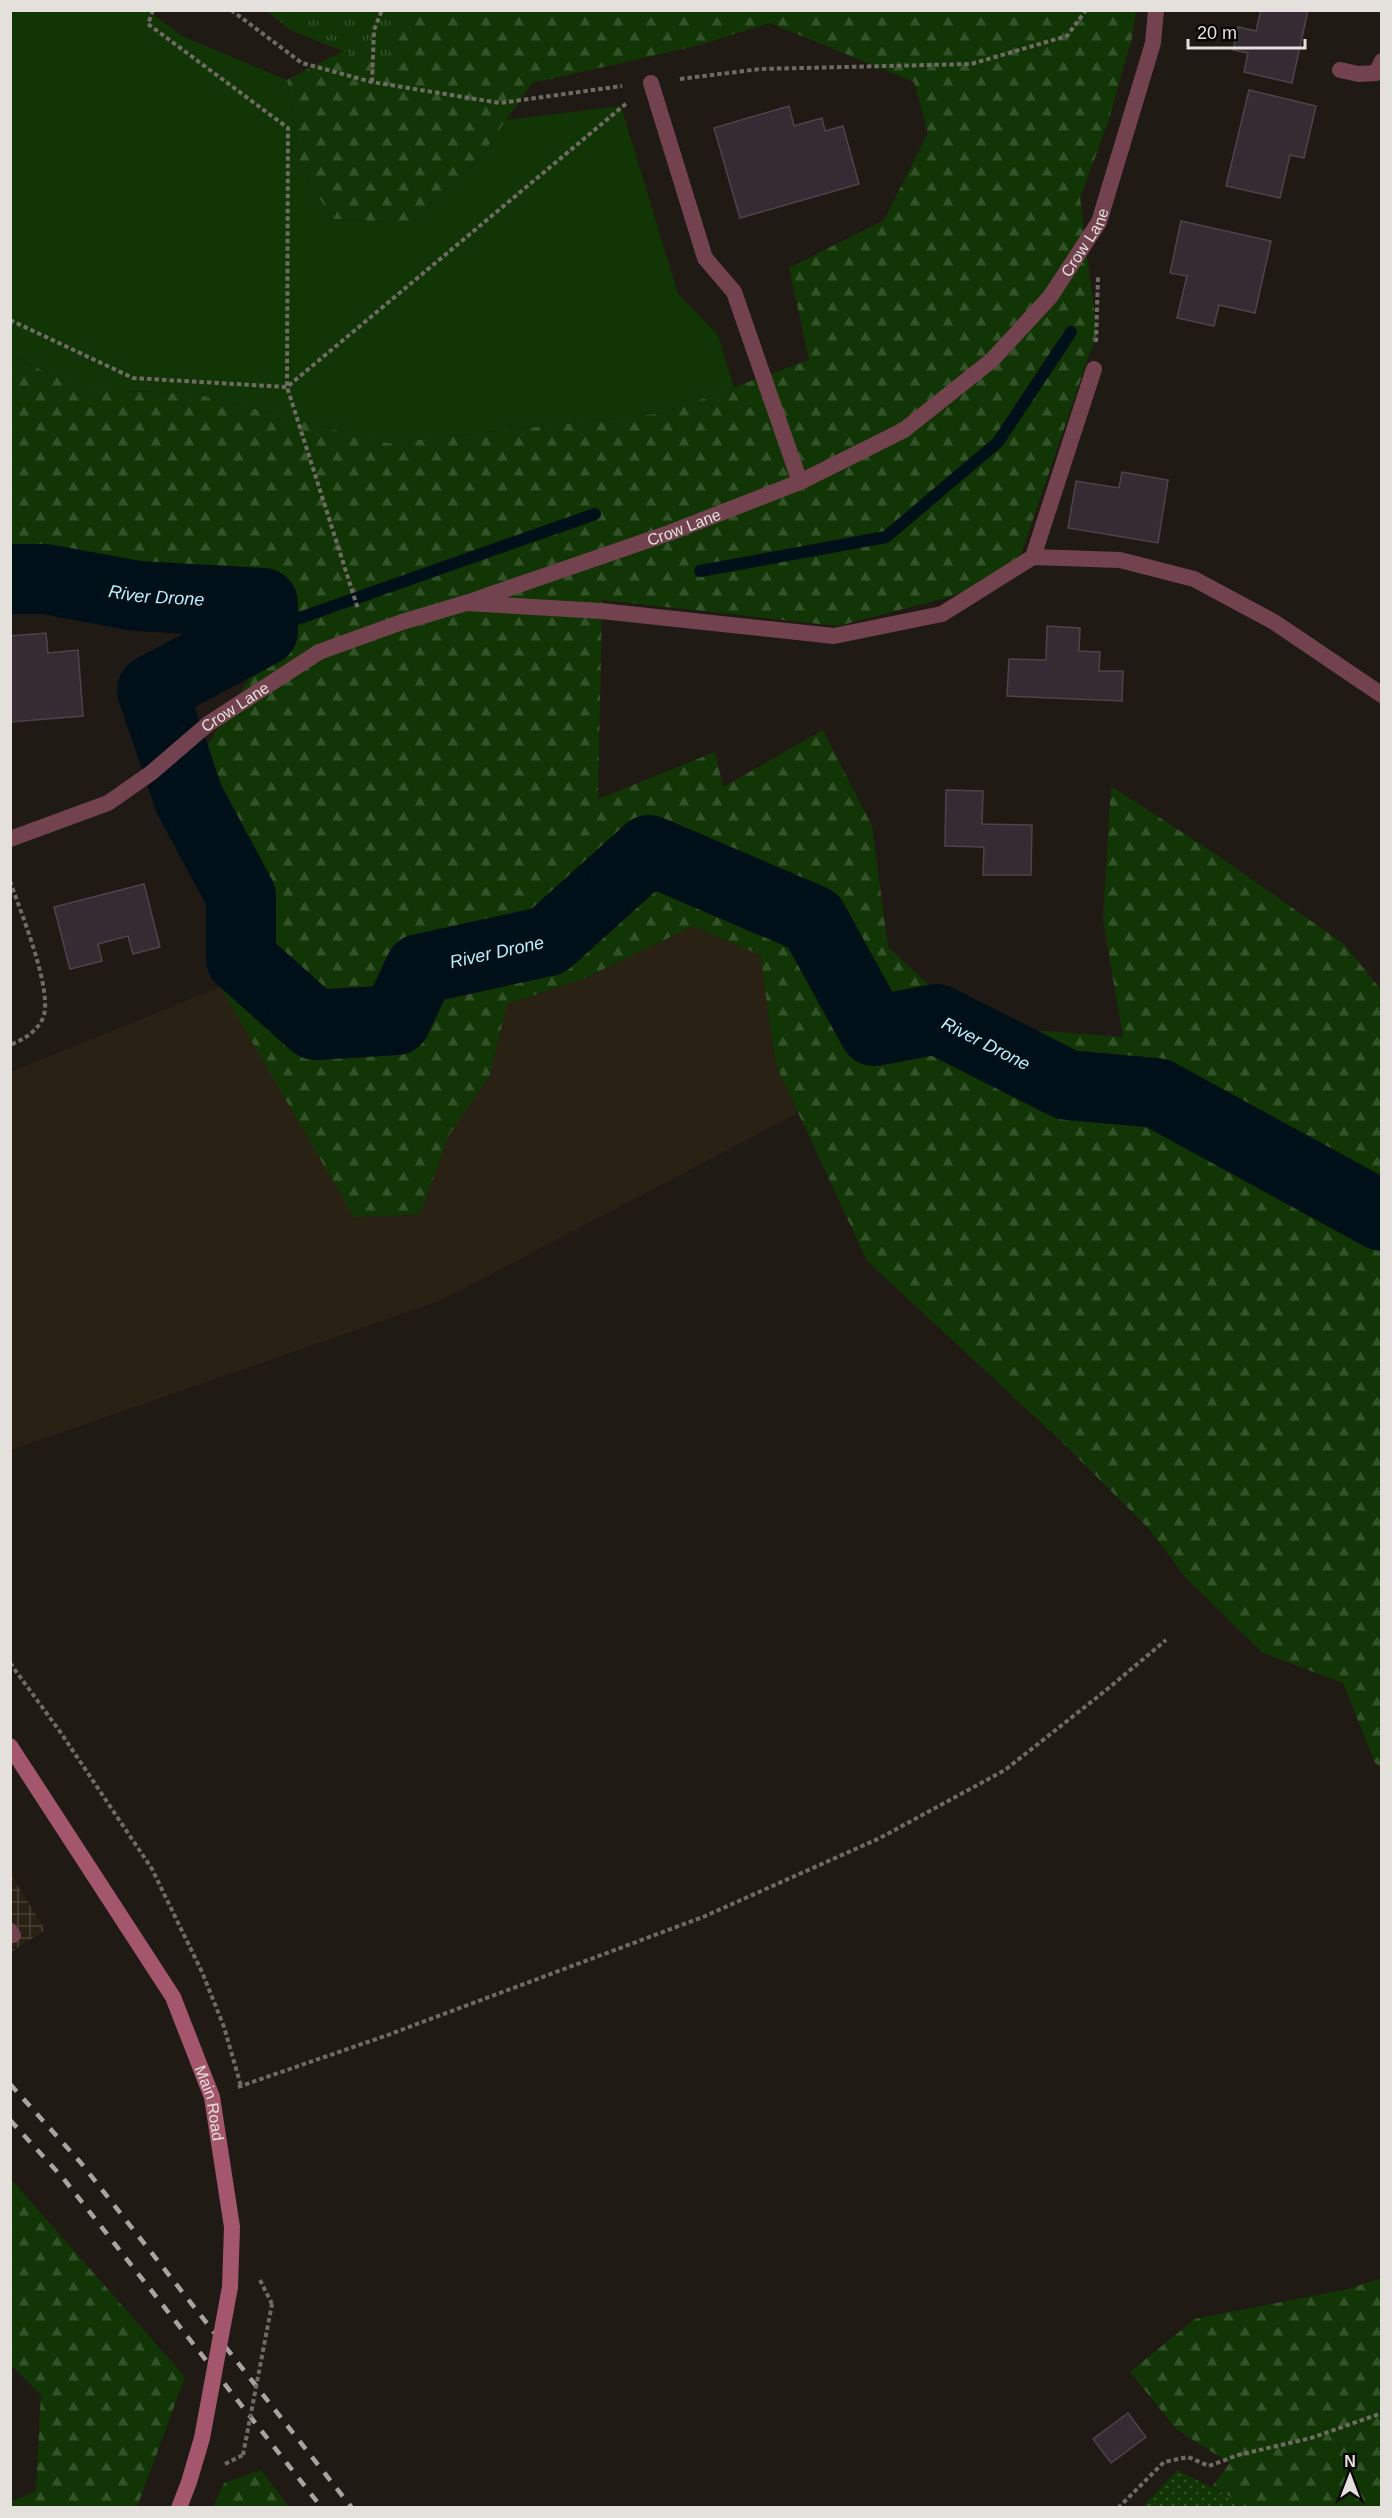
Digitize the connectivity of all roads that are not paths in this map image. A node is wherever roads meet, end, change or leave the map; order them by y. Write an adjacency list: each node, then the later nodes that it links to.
1 (1156, 10): 6 (street, Crow Lane)
2 (1382, 61): 3 (street)
3 (1340, 70)
4 (651, 82): 6 (street)
5 (1094, 369): 7 (street)
6 (800, 482): 8 (street, Crow Lane)
7 (1033, 557): 8 (street); 9 (street)
8 (466, 603): 10 (street, Crow Lane)
9 (1382, 695)
10 (10, 839)
11 (10, 1746): 12 (main road, Main Road, bridge)
12 (179, 2508)

